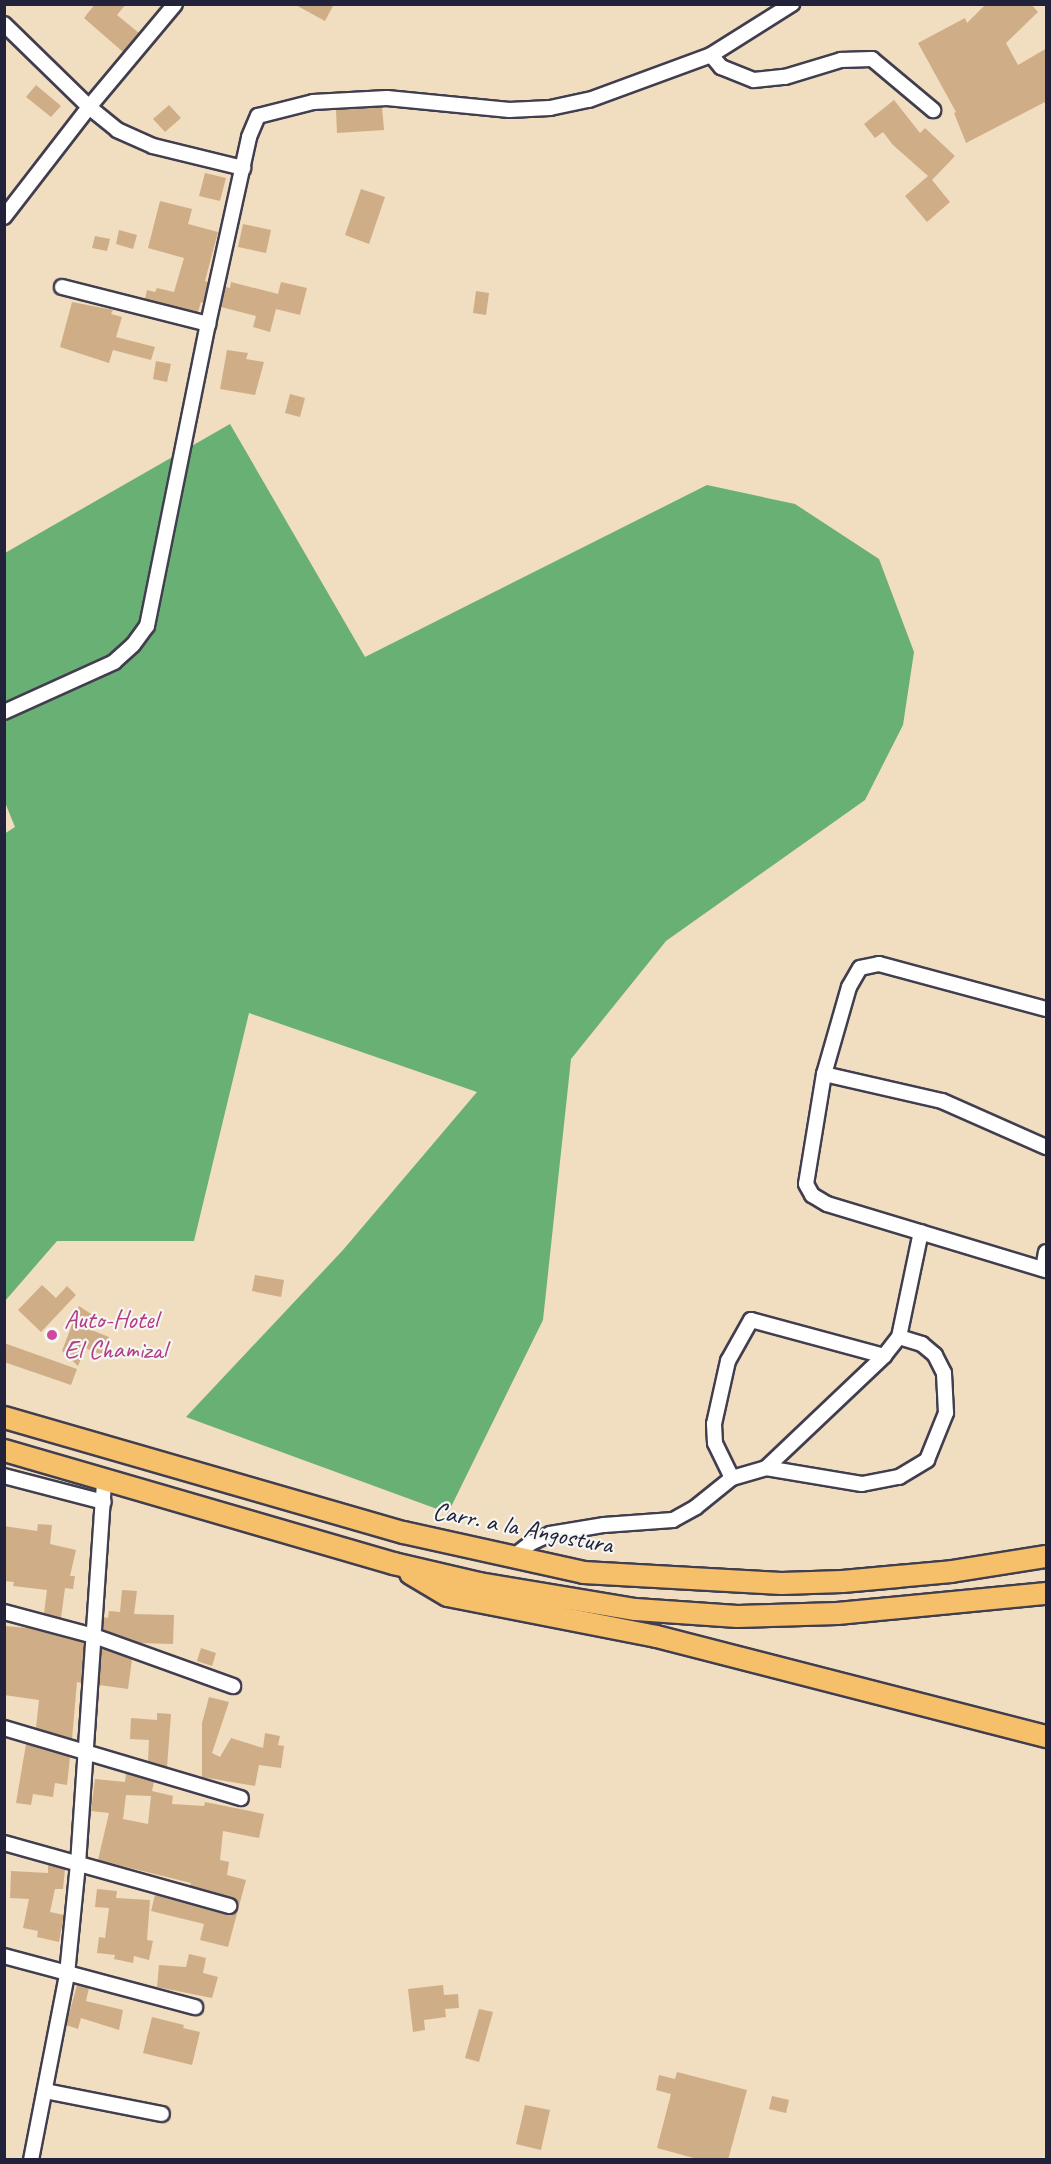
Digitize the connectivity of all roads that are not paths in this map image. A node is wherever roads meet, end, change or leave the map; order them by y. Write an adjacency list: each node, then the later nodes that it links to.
1 (175, 4): 5 (street)
2 (792, 4): 4 (street)
3 (4, 24): 5 (street)
4 (711, 56): 6 (street); 7 (street)
5 (89, 107): 7 (street); 8 (street)
6 (933, 110)
7 (243, 168): 10 (street)
8 (4, 217)
9 (62, 287): 10 (street)
10 (208, 324): 11 (street)
11 (4, 712)
12 (1047, 1009): 13 (street)
13 (824, 1074): 14 (street); 15 (street)
14 (1047, 1147)
15 (921, 1232): 17 (street); 18 (street)
16 (1047, 1252): 17 (street)
17 (1045, 1269)
18 (899, 1337): 19 (street); 22 (street)
19 (884, 1356): 22 (street); 24 (street)
20 (4, 1417): 28 (main road, Carr. a la Angostura)
21 (4, 1450): 25 (main road)
22 (766, 1468): 24 (street)
23 (4, 1476): 26 (street)
24 (732, 1478): 28 (street)
25 (104, 1480): 26 (street); 29 (main road)
26 (104, 1502): 32 (street)
27 (1047, 1556): 28 (main road, Carr. a la Angostura)
28 (513, 1557)
29 (393, 1563): 30 (main road); 35 (main road)
30 (1047, 1593)
31 (4, 1612): 32 (street)
32 (94, 1636): 33 (street); 36 (street)
33 (233, 1686)
34 (4, 1728): 36 (street)
35 (1047, 1736)
36 (86, 1751): 37 (street); 39 (street)
37 (241, 1798)
38 (4, 1843): 39 (street)
39 (78, 1864): 40 (street); 42 (street)
40 (229, 1906)
41 (4, 1956): 42 (street)
42 (67, 1974): 43 (street); 44 (street)
43 (195, 2007)
44 (45, 2091): 45 (street); 46 (street)
45 (162, 2114)
46 (31, 2160)

